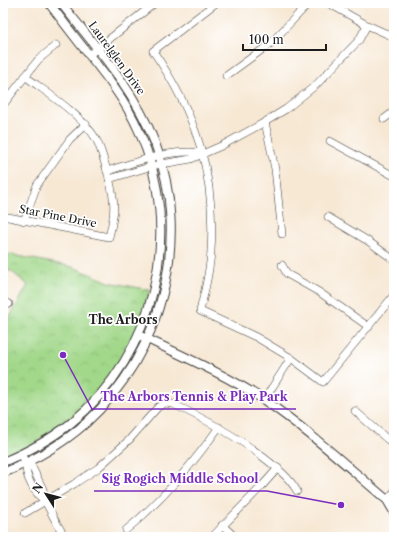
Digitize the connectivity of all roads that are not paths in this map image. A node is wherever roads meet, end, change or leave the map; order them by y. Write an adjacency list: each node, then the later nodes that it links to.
1 (49, 3): 11 (street, Laurelglen Drive)
2 (62, 3): 10 (street, Laurelglen Drive)
3 (155, 3): 10 (street)
4 (216, 3): 20 (street)
5 (309, 3): 13 (street)
6 (328, 3): 7 (street)
7 (367, 25): 8 (street); 17 (street)
8 (394, 37)
9 (56, 44): 12 (street)
10 (97, 48): 11 (street); 21 (street, Laurelglen Drive)
11 (89, 55): 21 (street, Laurelglen Drive)
12 (25, 76): 14 (street); 18 (street)
13 (226, 76)
14 (3, 105)
15 (394, 110): 16 (street)
16 (384, 119)
17 (265, 122): 20 (street); 27 (street)
18 (86, 124): 22 (street); 26 (street)
19 (330, 140): 23 (street)
20 (203, 153): 21 (street); 34 (street)
21 (156, 161): 22 (street); 32 (street, Laurelglen Drive); 33 (street, Laurelglen Drive)
22 (108, 175): 26 (street, Star Pine Drive)
23 (394, 176)
24 (3, 216): 26 (street, Star Pine Drive)
25 (328, 217): 28 (street)
26 (24, 221)
27 (282, 234)
28 (394, 260)
29 (282, 265): 31 (street)
30 (394, 295): 31 (street)
31 (368, 327): 34 (street)
32 (139, 335): 33 (street); 39 (street, Laurelglen Drive)
33 (148, 339): 35 (street); 41 (street, Laurelglen Drive)
34 (291, 358): 35 (street)
35 (264, 400): 47 (street)
36 (355, 411): 38 (street)
37 (219, 427): 42 (street); 46 (street); 51 (street)
38 (394, 445)
39 (21, 454): 40 (street, Laurelglen Drive); 41 (street)
40 (3, 462)
41 (26, 463): 43 (street, Laurelglen Drive); 46 (street)
42 (278, 468): 44 (street); 50 (street)
43 (3, 473)
44 (297, 491)
45 (394, 492): 47 (street)
46 (45, 500): 49 (street); 52 (street)
47 (391, 501): 48 (street)
48 (394, 512)
49 (25, 513)
50 (222, 525): 53 (street); 54 (street)
51 (126, 530)
52 (65, 537)
53 (212, 537)
54 (235, 537)

